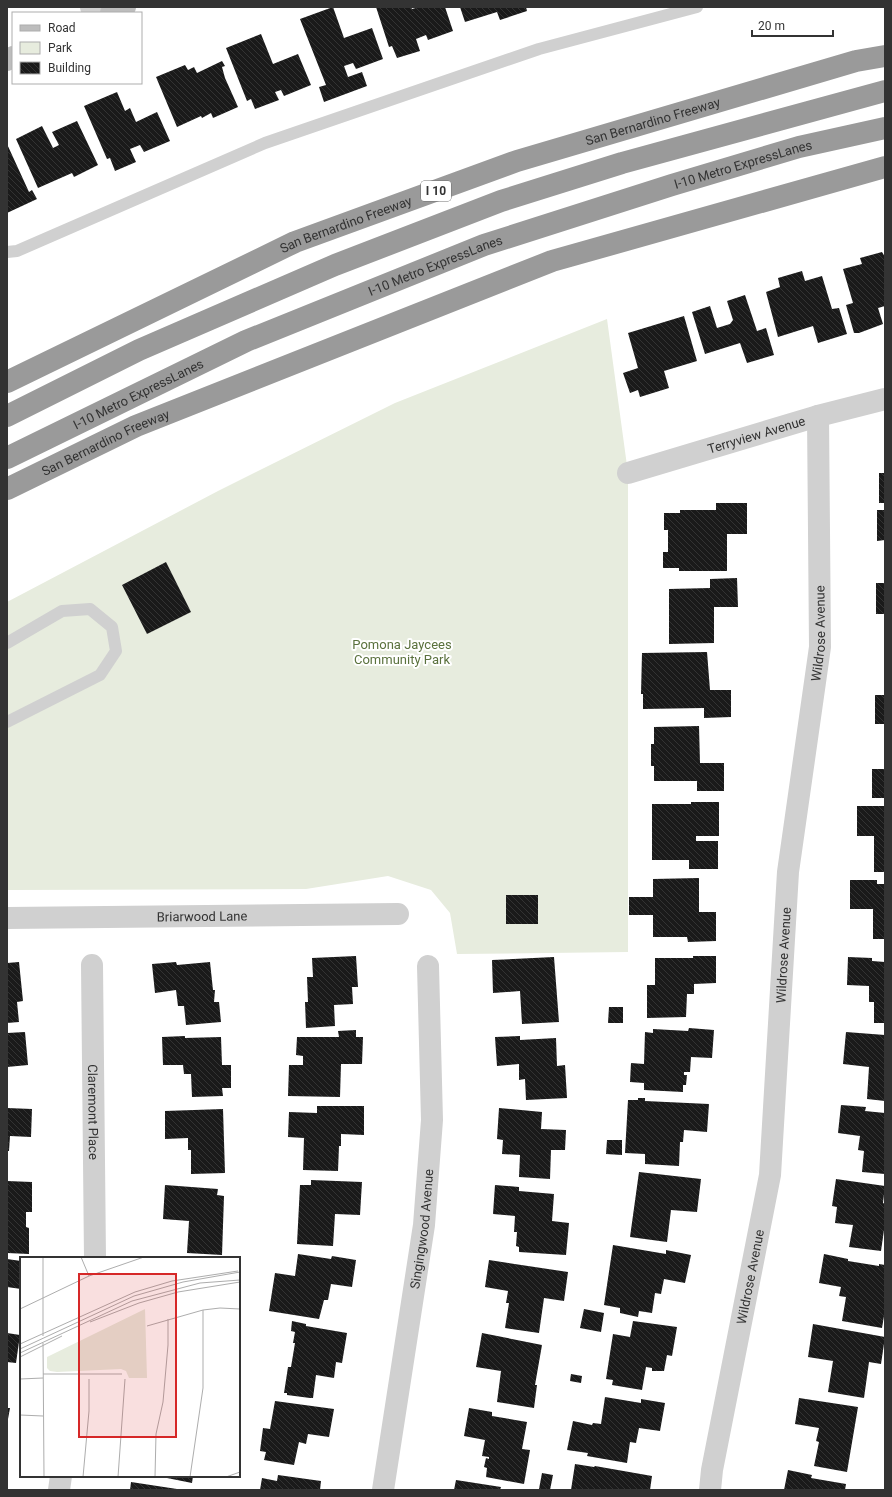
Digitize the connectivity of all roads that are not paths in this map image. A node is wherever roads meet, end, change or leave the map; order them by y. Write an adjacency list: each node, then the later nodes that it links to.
1 (125, 7): 3 (main road)
2 (697, 7): 8 (lane)
3 (113, 12)
4 (885, 56): 9 (highway, San Bernardino Freeway / I 10)
5 (885, 91): 11 (highway)
6 (885, 128): 13 (highway, I-10 Metro ExpressLanes)
7 (885, 167): 15 (highway, San Bernardino Freeway)
8 (7, 252)
9 (7, 382)
10 (885, 399): 12 (street, Terryview Avenue)
11 (7, 416)
12 (818, 416): 14 (street, Terryview Avenue); 26 (street, Wildrose Avenue)
13 (7, 458)
14 (628, 473)
15 (7, 489)
16 (7, 643): 17 (lane)
17 (7, 722)
18 (398, 914): 19 (street, Briarwood Lane)
19 (7, 918)
20 (92, 965): 22 (street, Claremont Place)
21 (428, 966): 25 (street, Singingwood Avenue)
22 (95, 1257)
23 (61, 1477): 24 (street)
24 (59, 1490)
25 (383, 1490)
26 (710, 1490)

